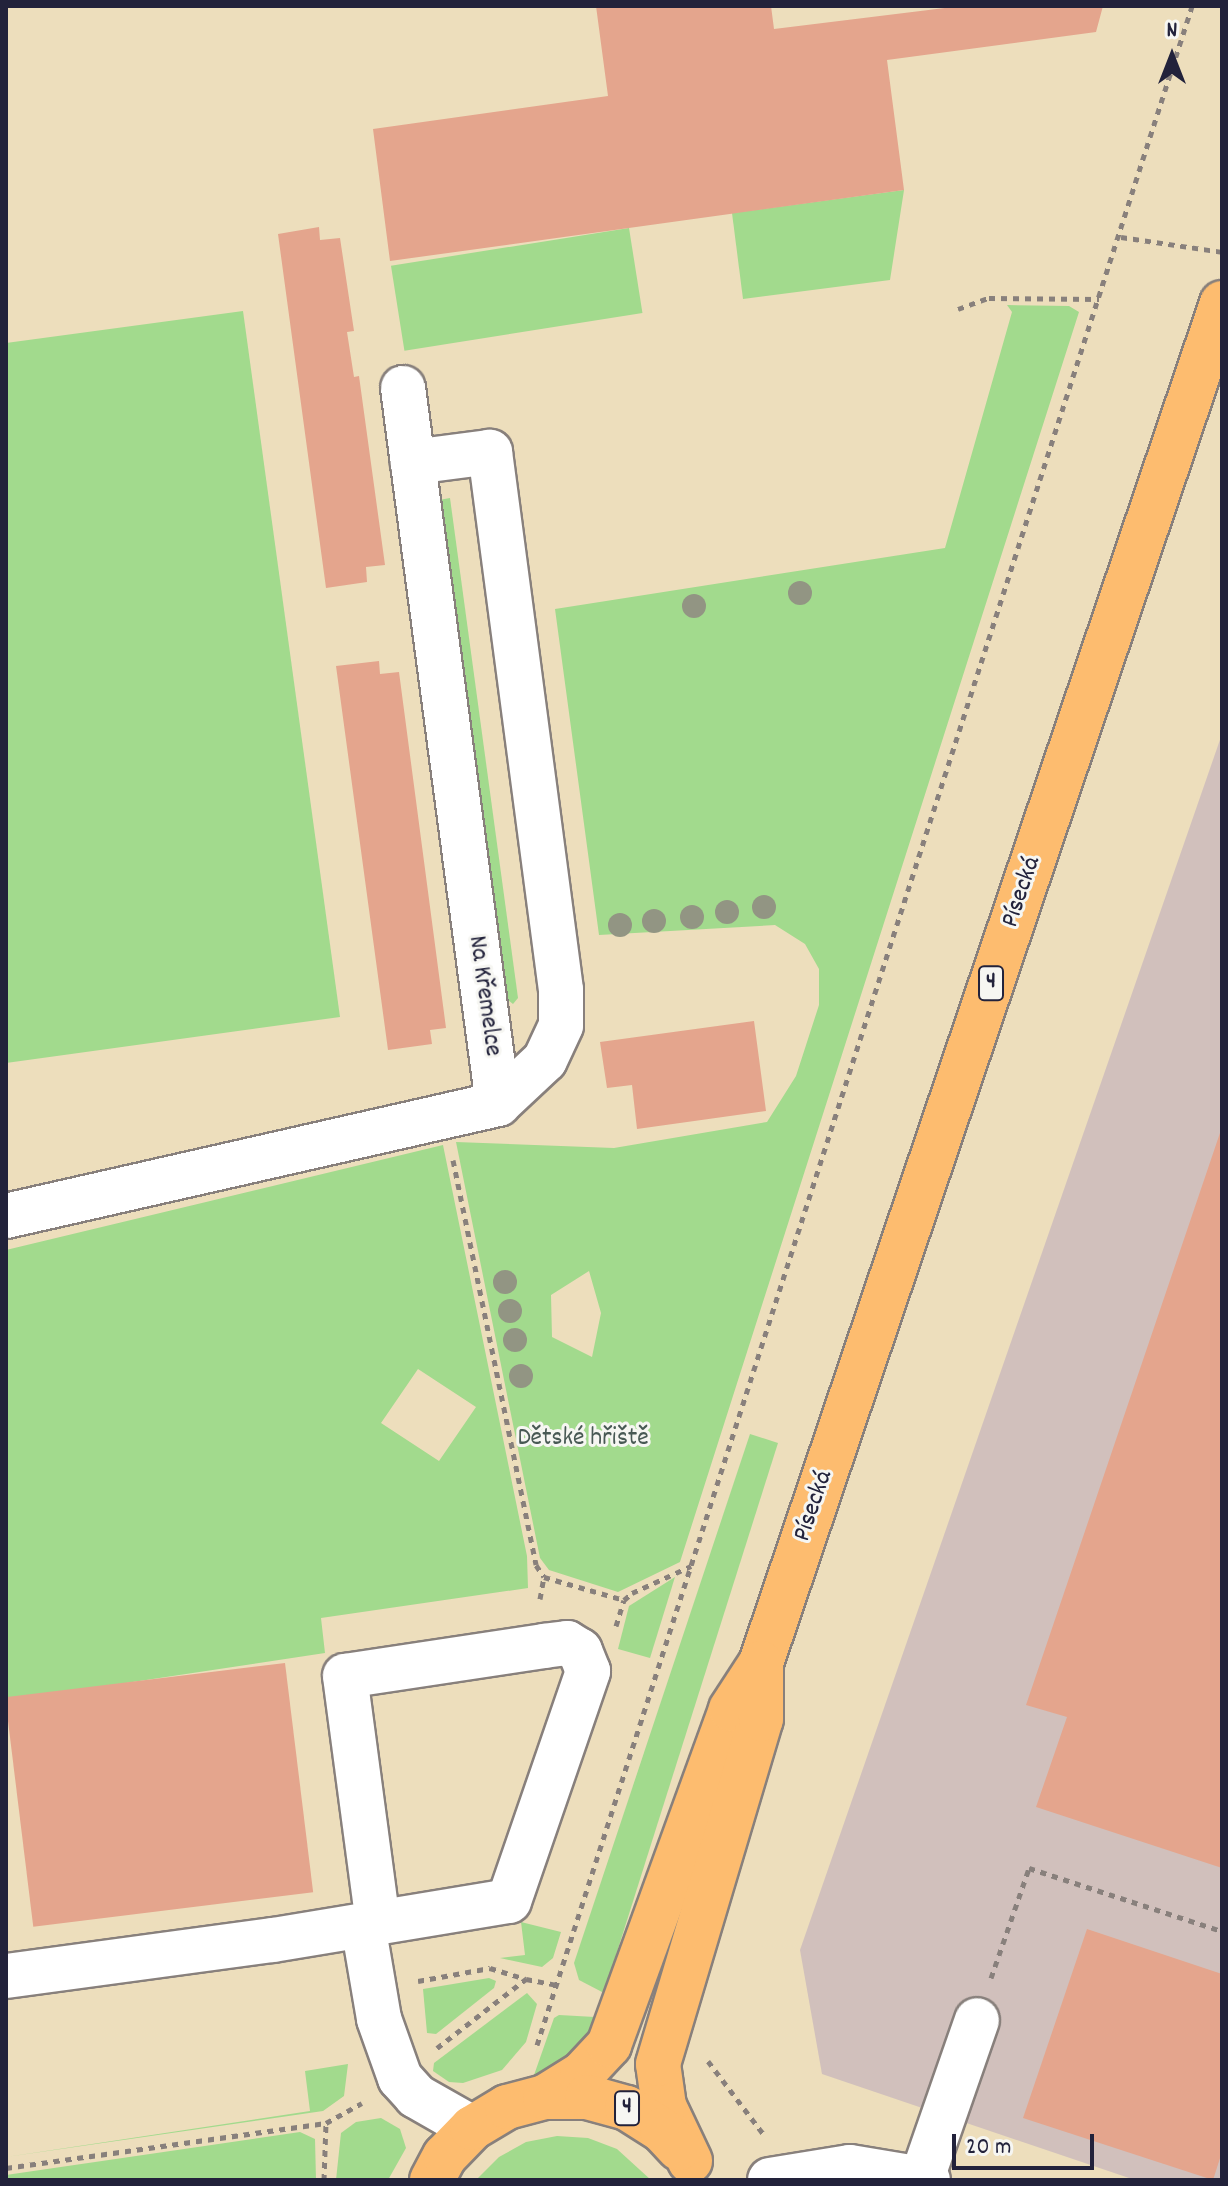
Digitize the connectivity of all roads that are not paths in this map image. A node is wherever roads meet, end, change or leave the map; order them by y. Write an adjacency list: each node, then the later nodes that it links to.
1 (1222, 303): 6 (main road, Písecká / 4)
2 (403, 388): 3 (street, Na Křemelce)
3 (413, 462): 4 (street, Na Křemelce); 4 (street)
4 (498, 1104): 5 (street)
5 (6, 1216)
6 (761, 1663): 10 (main road, Písecká); 13 (main road, Písecká)
7 (371, 1924): 7 (street); 8 (street); 11 (street)
8 (6, 1976)
9 (977, 2020): 14 (street)
10 (545, 2097): 11 (main road, 4); 13 (main road, 4)
11 (472, 2128): 15 (main road, 4)
12 (769, 2160): 14 (street)
13 (695, 2170)
14 (925, 2179)
15 (432, 2180)

